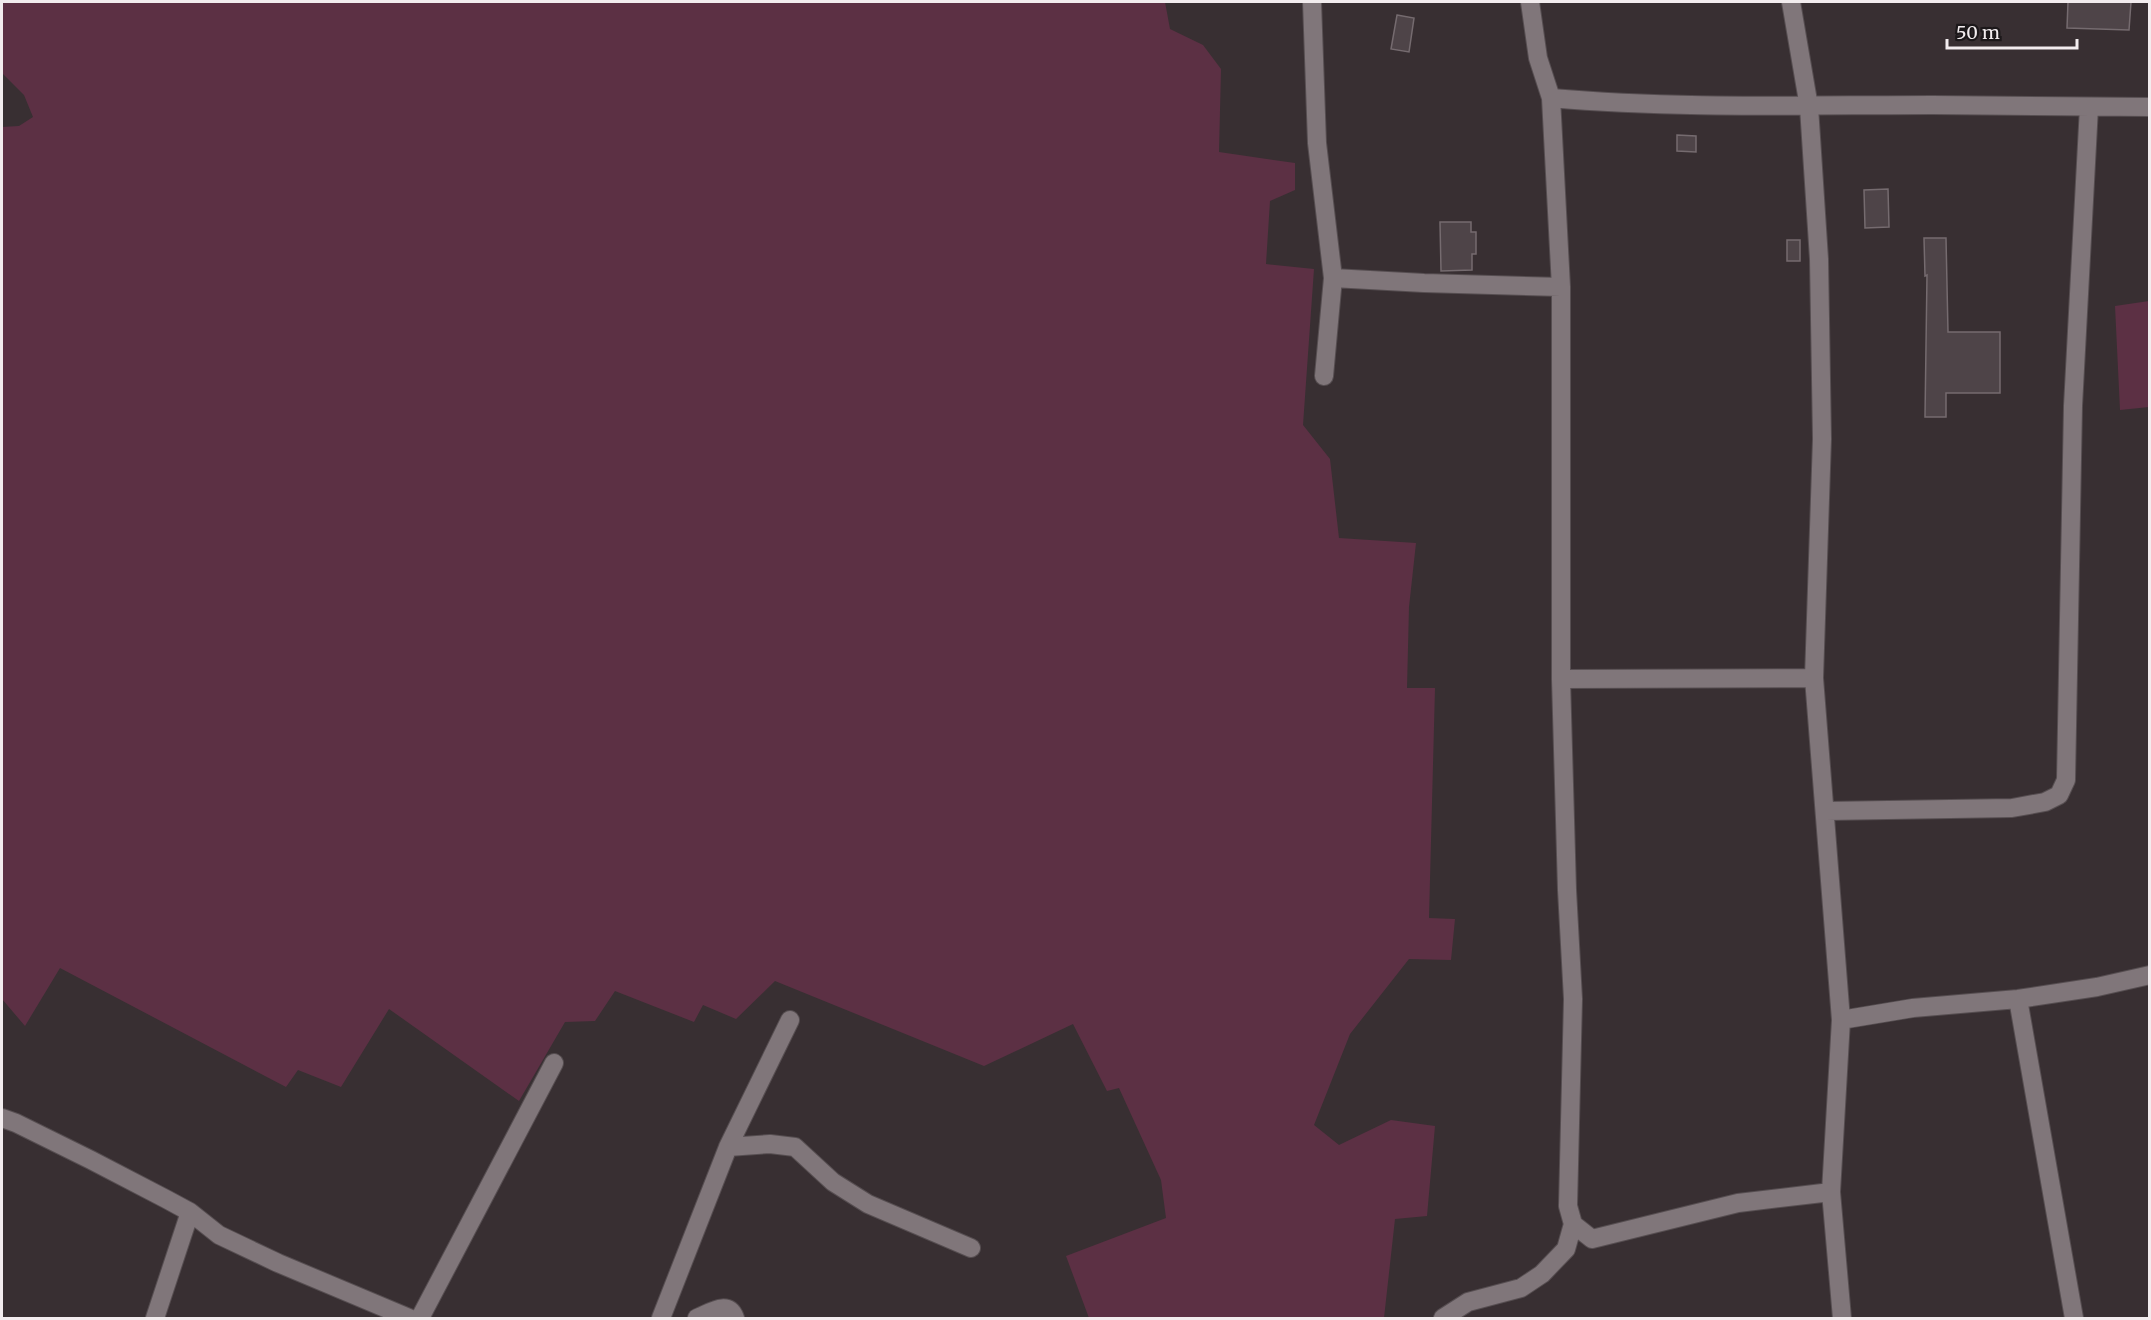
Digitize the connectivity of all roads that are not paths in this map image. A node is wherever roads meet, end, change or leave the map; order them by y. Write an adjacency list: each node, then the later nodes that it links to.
1 (1312, 2): 8 (street)
2 (1530, 2): 4 (street)
3 (1791, 2): 5 (street)
4 (1551, 98): 5 (street); 9 (street)
5 (1809, 107): 6 (street); 11 (street)
6 (2090, 107): 7 (street); 13 (street)
7 (2150, 108)
8 (1334, 278): 9 (street); 10 (street)
9 (1561, 287): 12 (street)
10 (1324, 376)
11 (1814, 678): 12 (street); 13 (street)
12 (1561, 679): 23 (street)
13 (1826, 810): 17 (street)
14 (2150, 975): 15 (street)
15 (2018, 999): 17 (street); 35 (street)
16 (790, 1020): 20 (street)
17 (1841, 1020): 21 (street)
18 (554, 1063): 29 (street)
19 (2, 1118): 22 (street)
20 (728, 1147): 25 (street); 30 (street)
21 (1831, 1192): 24 (street); 34 (street)
22 (190, 1212): 27 (street); 28 (street)
23 (1573, 1224): 24 (street); 26 (street)
24 (1592, 1239): 26 (street)
25 (971, 1248)
26 (1566, 1249): 33 (street)
27 (400, 1317)
28 (155, 1318)
29 (420, 1318)
30 (661, 1318)
31 (697, 1318): 32 (street)
32 (735, 1318)
33 (1443, 1318)
34 (1842, 1318)
35 (2074, 1318)

